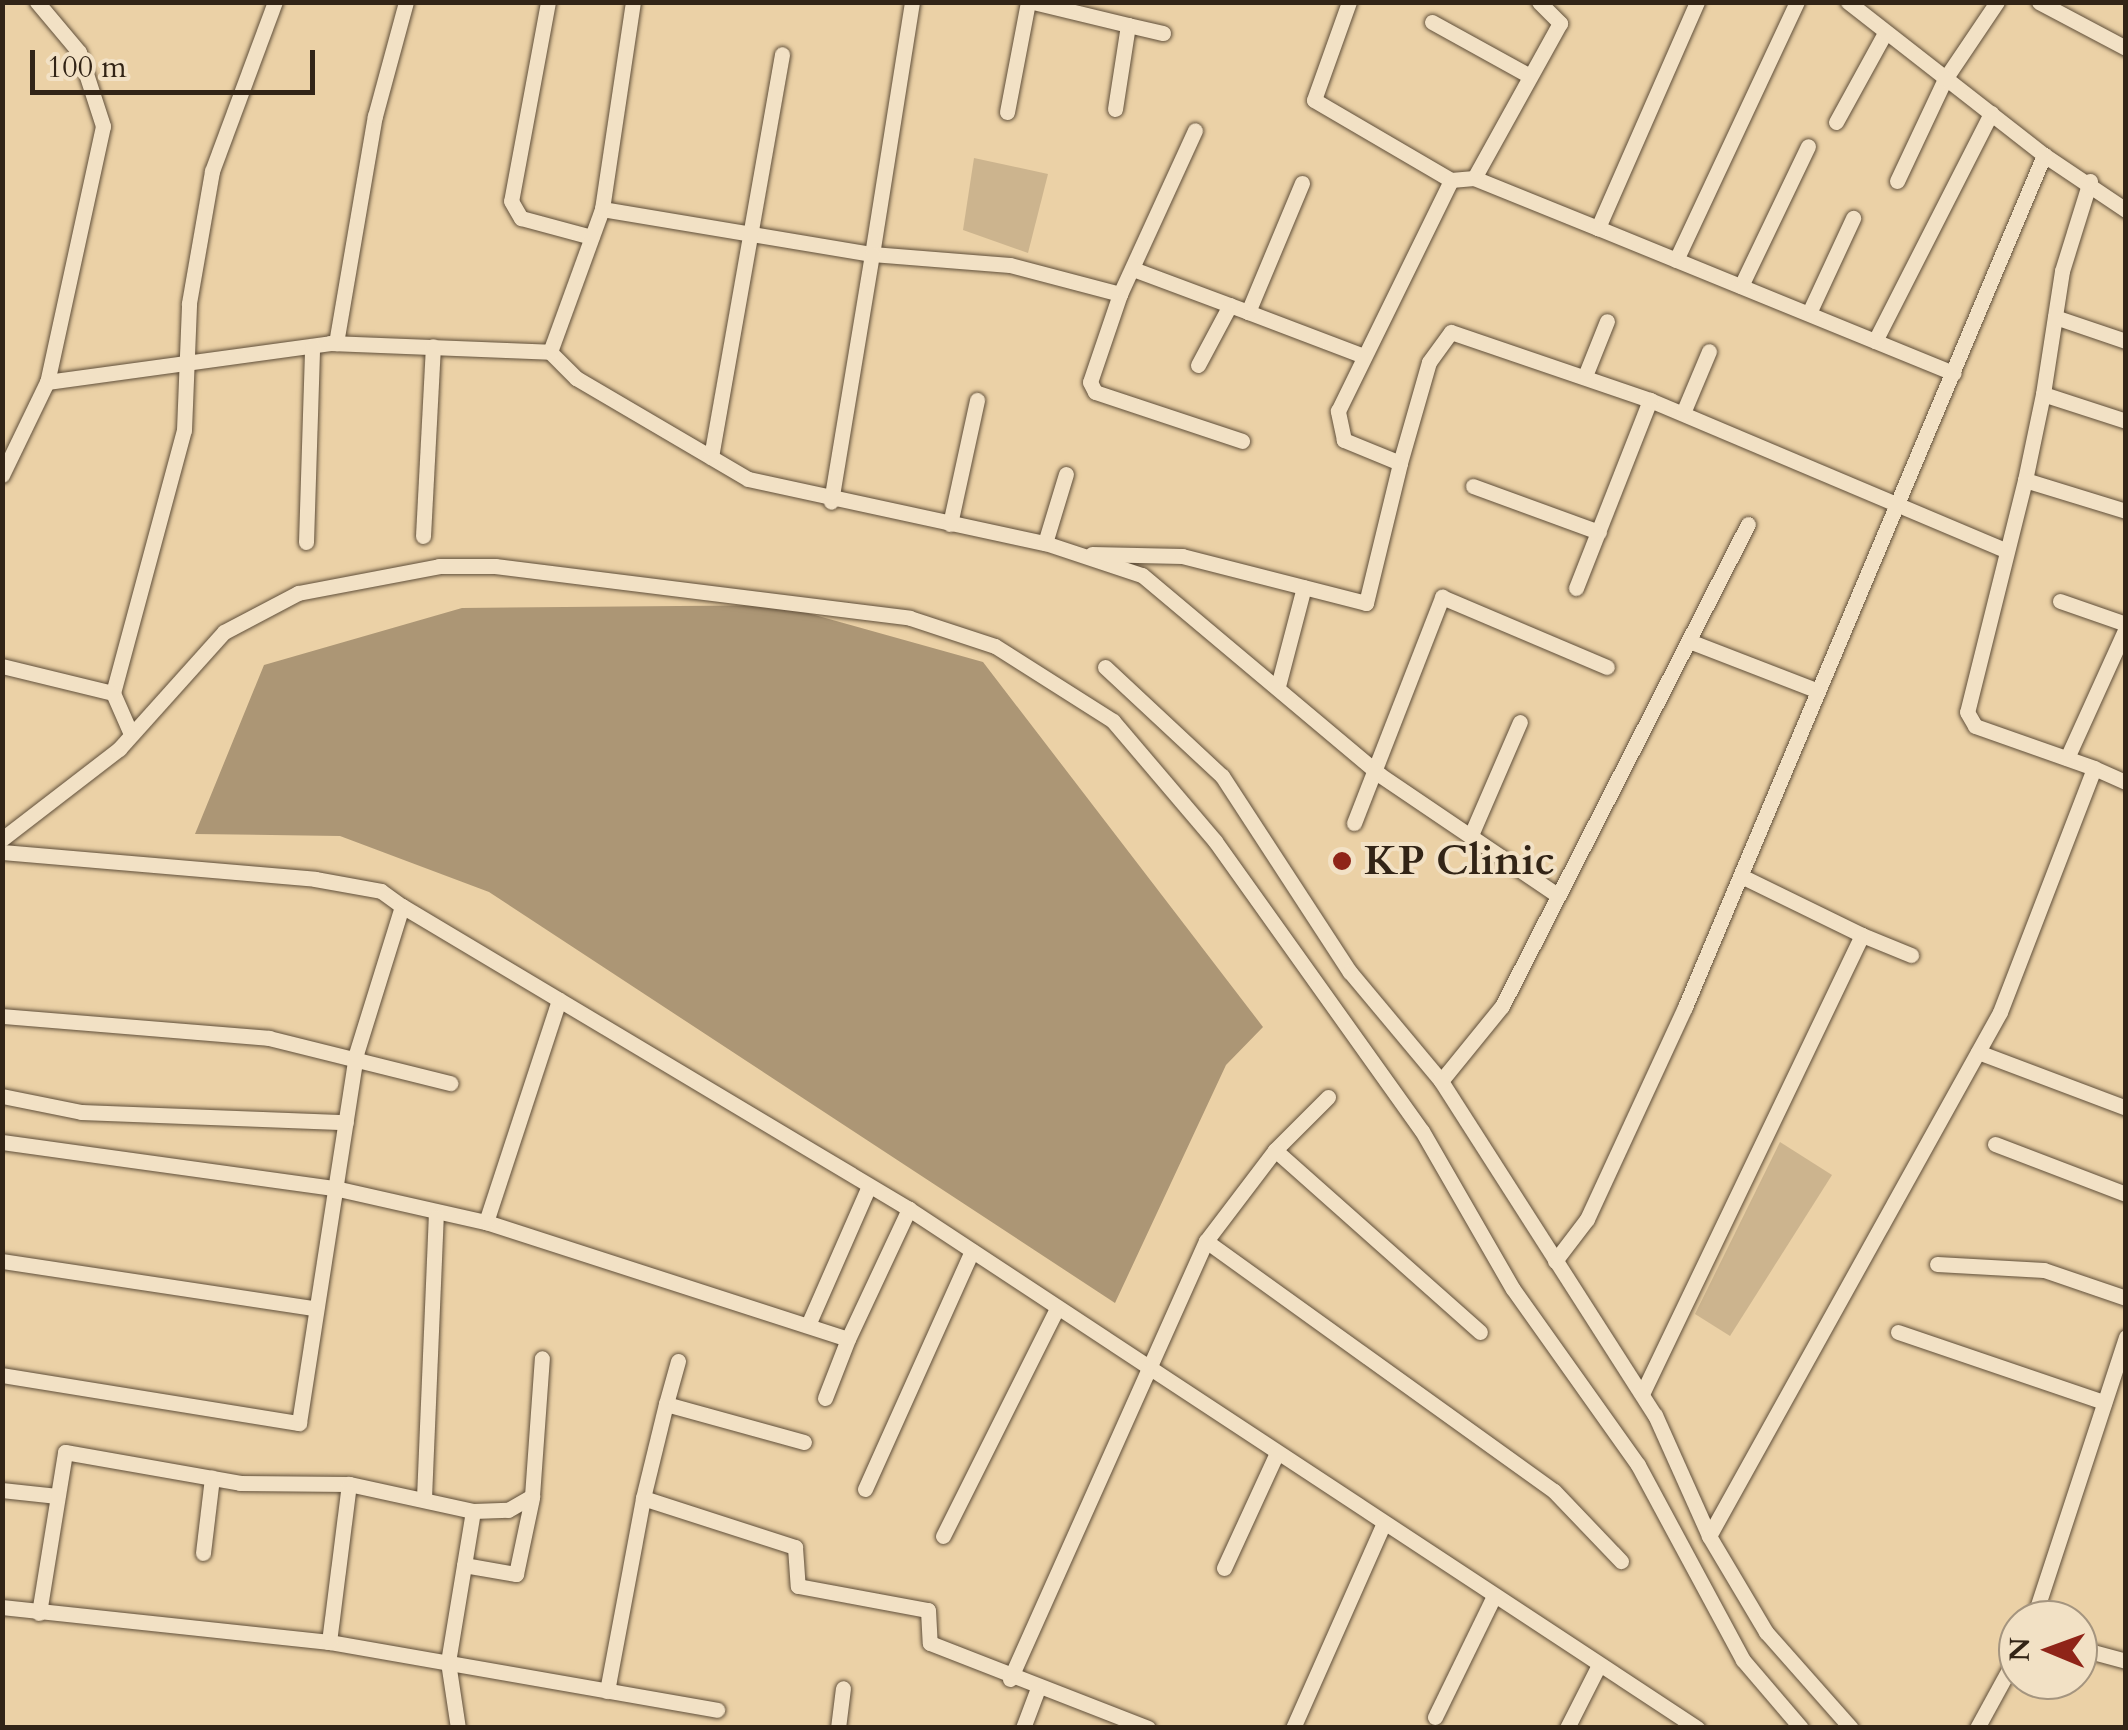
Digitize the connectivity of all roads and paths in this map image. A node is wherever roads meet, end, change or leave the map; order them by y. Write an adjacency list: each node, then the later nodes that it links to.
1 (38, 2): 63 (street)
2 (275, 2): 59 (street)
3 (406, 2): 53 (street)
4 (548, 2): 40 (street)
5 (633, 2): 35 (street)
6 (912, 2): 41 (street)
7 (1031, 2): 16 (street); 24 (street)
8 (1349, 2): 31 (street)
9 (1539, 2): 21 (street)
10 (1697, 2): 38 (street)
11 (1797, 2): 42 (street)
12 (1848, 2): 17 (street)
13 (1997, 2): 22 (street)
14 (2039, 2): 19 (street)
15 (1432, 22): 21 (street)
16 (1128, 26): 18 (street); 23 (street)
17 (1886, 32): 22 (street); 26 (street)
18 (1163, 33)
19 (2126, 48)
20 (782, 54): 39 (street)
21 (1530, 76): 30 (street)
22 (1946, 79): 25 (street); 32 (street)
23 (1115, 109)
24 (1007, 112)
25 (1991, 114): 29 (street); 51 (street)
26 (1836, 122)
27 (1195, 130): 43 (street)
28 (1808, 146): 44 (street)
29 (2044, 156): 33 (street); 61 (street)
30 (1474, 178): 31 (street); 38 (street)
31 (1451, 180): 58 (street)
32 (1897, 181)
33 (2090, 181): 36 (street); 49 (street)
34 (1302, 182): 47 (street)
35 (602, 209): 39 (street); 40 (street)
36 (2126, 210)
37 (1853, 218): 48 (street)
38 (1598, 228): 42 (street)
39 (750, 234): 41 (street); 71 (street)
40 (592, 237): 56 (street)
41 (872, 254): 45 (street); 78 (street)
42 (1676, 260): 44 (street)
43 (1133, 269): 45 (street); 46 (street)
44 (1741, 286): 48 (street)
45 (1120, 294): 69 (street)
46 (1230, 306): 47 (street); 60 (street)
47 (1248, 312): 58 (street)
48 (1809, 314): 51 (street)
49 (2055, 317): 52 (street); 64 (street)
50 (1607, 321): 62 (street)
51 (1875, 341): 61 (street)
52 (2126, 342)
53 (336, 343): 54 (street); 55 (street)
54 (312, 346): 59 (street); 84 (street)
55 (433, 346): 56 (street); 83 (street)
56 (550, 352): 71 (street)
57 (1709, 352): 67 (street)
58 (1362, 355): 72 (street)
59 (188, 358): 63 (street); 98 (street)
60 (1198, 366)
61 (1954, 373): 77 (street)
62 (1584, 376): 66 (street); 72 (street)
63 (47, 382): 70 (street)
64 (2043, 394): 68 (street); 75 (street)
65 (977, 400): 80 (street)
66 (1650, 400): 67 (street); 82 (street)
67 (1683, 413): 77 (street)
68 (2126, 421)
69 (1242, 441)
70 (6, 452): 74 (street)
71 (710, 457): 78 (street)
72 (1400, 463): 88 (street)
73 (1066, 474): 85 (street)
74 (2, 475)
75 (2025, 480): 79 (street); 86 (street)
76 (1473, 486): 82 (street)
77 (1900, 500): 86 (street); 97 (street)
78 (831, 502): 80 (street)
79 (2126, 511)
80 (950, 524): 85 (street)
81 (1748, 524): 92 (street)
82 (1598, 532): 89 (street)
83 (423, 536)
84 (306, 542)
85 (1045, 543): 87 (street)
86 (2002, 549): 101 (street)
87 (1088, 554): 88 (street); 96 (street)
88 (1304, 587): 96 (street)
89 (1576, 588)
90 (2060, 601): 91 (street)
91 (2126, 626): 101 (street)
92 (1689, 641): 97 (street); 110 (street)
93 (2, 666): 98 (street)
94 (1106, 667): 118 (street)
95 (1606, 667): 103 (street)
96 (1278, 686): 103 (street)
97 (1816, 690): 109 (street)
98 (113, 693): 100 (street)
99 (1520, 722): 106 (street)
100 (131, 734): 107 (street); 195 (street)
101 (2067, 758): 102 (street)
102 (2094, 768): 104 (street); 116 (street)
103 (1380, 776): 105 (street); 106 (street)
104 (2126, 782)
105 (1354, 824)
106 (1472, 835): 110 (street)
107 (2, 839)
108 (2, 852): 111 (street)
109 (1741, 876): 112 (street); 136 (street)
110 (1556, 895): 118 (street)
111 (402, 906): 114 (street); 117 (street)
112 (1862, 935): 113 (street); 150 (street)
113 (1911, 956)
114 (559, 1000): 127 (street); 132 (street)
115 (2, 1016): 117 (street)
116 (1978, 1052): 122 (street); 167 (street)
117 (356, 1054): 119 (street); 123 (street)
118 (1441, 1081): 136 (street)
119 (450, 1083)
120 (2, 1096): 123 (street)
121 (1328, 1097): 126 (street)
122 (2126, 1108)
123 (346, 1122): 128 (street)
124 (2, 1142): 128 (street)
125 (1994, 1144): 129 (street)
126 (1274, 1150): 133 (street); 142 (street)
127 (869, 1186): 130 (street); 141 (street)
128 (339, 1189): 131 (street); 139 (street)
129 (2126, 1194)
130 (909, 1209): 134 (street); 145 (street)
131 (436, 1217): 132 (street); 162 (street)
132 (486, 1222): 141 (street)
133 (1206, 1241): 148 (street); 169 (street)
134 (972, 1251): 140 (street); 158 (street)
135 (2, 1261): 139 (street)
136 (1555, 1261): 150 (street)
137 (1937, 1264): 138 (street)
138 (2126, 1298)
139 (314, 1308): 149 (street)
140 (1057, 1308): 148 (street); 166 (street)
141 (808, 1325): 145 (street)
142 (1480, 1332)
143 (1898, 1332): 152 (street)
144 (2126, 1337): 152 (street)
145 (848, 1339): 151 (street)
146 (542, 1358): 161 (street)
147 (678, 1361): 153 (street)
148 (1144, 1365): 155 (street); 181 (street)
149 (2, 1375)
150 (1642, 1394): 167 (street)
151 (825, 1398)
152 (2104, 1402): 173 (street)
153 (666, 1404): 154 (street); 163 (street)
154 (804, 1442)
155 (1277, 1452): 165 (street); 171 (street)
156 (212, 1478): 157 (street); 160 (street); 168 (street)
157 (349, 1484): 162 (street); 176 (street)
158 (865, 1488)
159 (2, 1490): 160 (street)
160 (56, 1496): 175 (street)
161 (532, 1496): 164 (street); 170 (street)
162 (424, 1498): 164 (street)
163 (643, 1498): 181 (street); 185 (street)
164 (473, 1511): 170 (street)
165 (1384, 1523): 172 (street); 192 (street)
166 (943, 1536)
167 (1709, 1536): 196 (street)
168 (202, 1553)
169 (1621, 1561)
170 (464, 1565): 179 (street)
171 (1224, 1568)
172 (1494, 1596): 180 (street); 187 (street)
173 (2040, 1600)
174 (2, 1608): 175 (street)
175 (38, 1613): 176 (street)
176 (329, 1642): 179 (street)
177 (2098, 1653): 178 (street)
178 (2126, 1661)
179 (448, 1662): 185 (street); 189 (street)
180 (1598, 1665): 193 (street); 194 (street)
181 (1010, 1678): 183 (street)
182 (843, 1688): 190 (street)
183 (1038, 1688): 188 (street); 191 (street)
184 (1998, 1690): 197 (street)
185 (607, 1691): 186 (street)
186 (717, 1710)
187 (1435, 1718)
188 (1144, 1727)
189 (458, 1728)
190 (838, 1728)
191 (1023, 1728)
192 (1293, 1728)
193 (1567, 1728)
194 (1697, 1728)
195 (1800, 1728)
196 (1851, 1728)
197 (1978, 1728)

